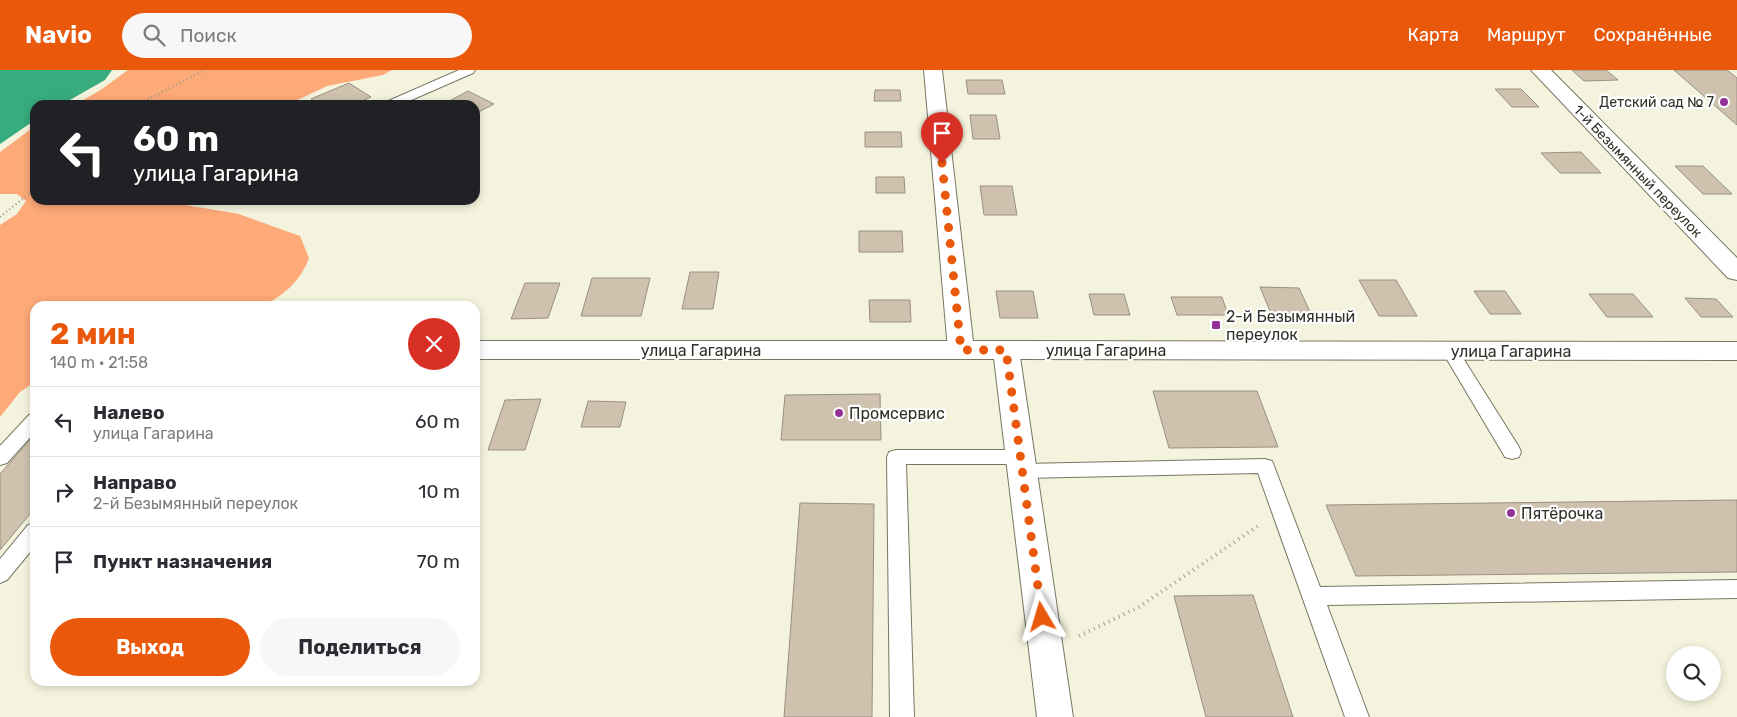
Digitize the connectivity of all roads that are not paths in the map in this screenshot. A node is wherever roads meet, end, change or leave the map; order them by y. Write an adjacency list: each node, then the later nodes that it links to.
1 (469, 70): 4 (lane)
2 (933, 70): 7 (main road)
3 (1540, 70): 5 (main road, 1-й Безымянный переулок)
4 (401, 100)
5 (1737, 272)
6 (480, 350): 7 (main road, улица Гагарина)
7 (961, 350): 8 (main road, улица Гагарина)
8 (1006, 350): 9 (main road, улица Гагарина); 14 (main road)
9 (1450, 350): 10 (main road, улица Гагарина); 12 (lane)
10 (1737, 351)
11 (30, 425): 13 (lane)
12 (1512, 452)
13 (0, 458)
14 (1022, 464): 18 (lane); 19 (lane); 20 (main road)
15 (30, 537): 16 (lane)
16 (0, 574)
17 (1737, 589): 18 (lane)
18 (1313, 596): 21 (lane)
19 (902, 717)
20 (1055, 717)
21 (1357, 717)

